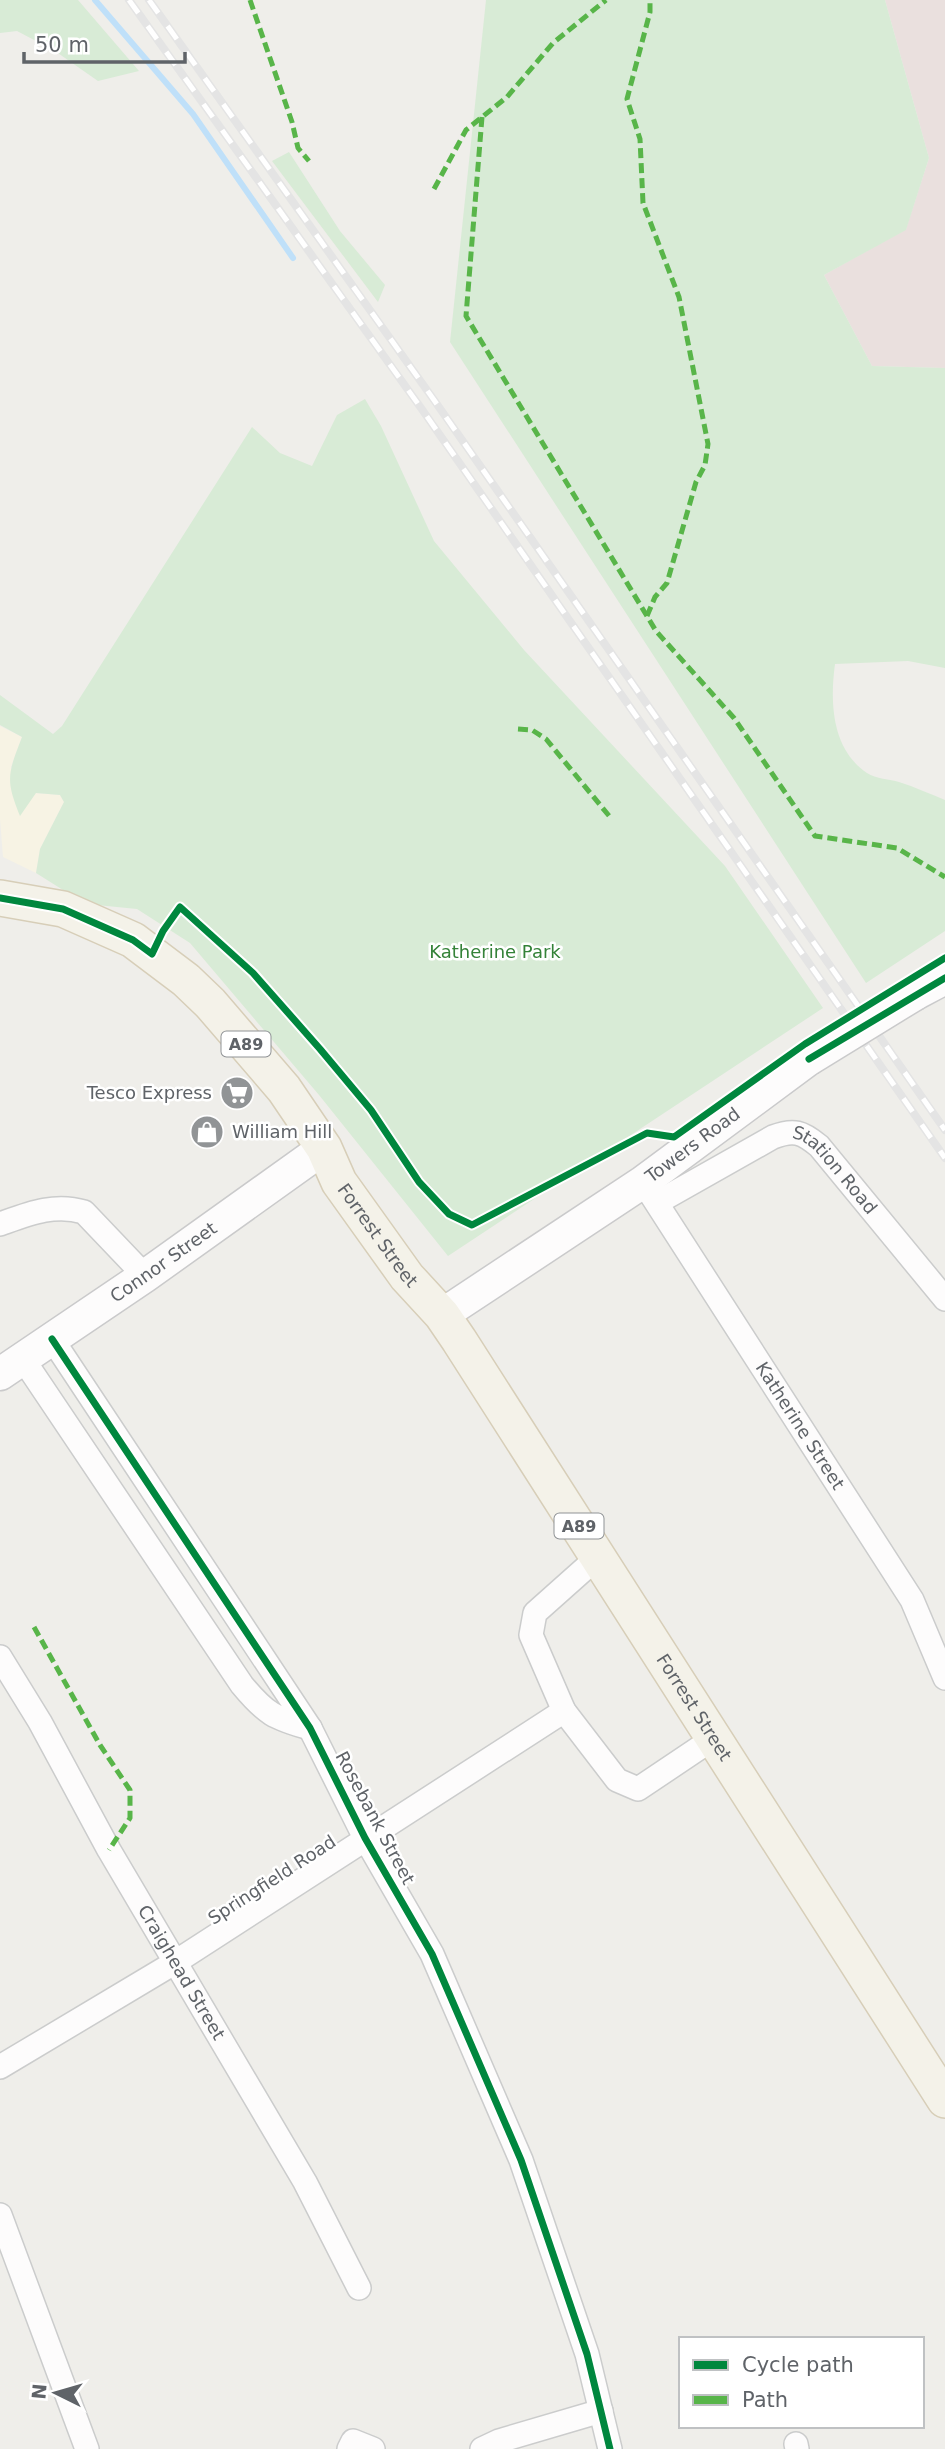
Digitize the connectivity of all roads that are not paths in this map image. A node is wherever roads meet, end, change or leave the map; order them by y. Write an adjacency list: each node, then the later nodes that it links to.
1 (0, 898): 3 (main road, Forrest Street / A89)
2 (945, 978): 4 (main road, Towers Road, bridge)
3 (324, 1148): 6 (main road, Connor Street); 8 (main road, Forrest Street / A89)
4 (650, 1192): 7 (street, Station Road); 8 (main road, Towers Road); 13 (street, Katherine Street)
5 (0, 1224): 6 (street)
6 (145, 1276): 9 (main road, Connor Street)
7 (945, 1299)
8 (442, 1315): 11 (main road, Forrest Street / A89)
9 (52, 1339): 10 (main road, Connor Street); 15 (street, Rosebank Street)
10 (11, 1366): 15 (street)
11 (599, 1556): 14 (street); 16 (main road, Forrest Street / A89)
12 (0, 1657): 18 (street, Craighead Street)
13 (945, 1678)
14 (564, 1711): 16 (street); 17 (street, Springfield Road)
15 (310, 1728): 17 (street, Rosebank Street)
16 (714, 1738): 20 (main road, Forrest Street / A89)
17 (365, 1838): 18 (street, Springfield Road); 23 (street, Rosebank Street)
18 (174, 1963): 19 (street, Springfield Road); 22 (street, Craighead Street)
19 (0, 2067)
20 (945, 2100)
21 (0, 2215): 24 (street)
22 (359, 2288)
23 (601, 2411): 27 (street); 28 (street, Rosebank Street)
24 (87, 2449)
25 (348, 2449): 26 (street)
26 (373, 2449)
27 (482, 2449)
28 (610, 2449)

